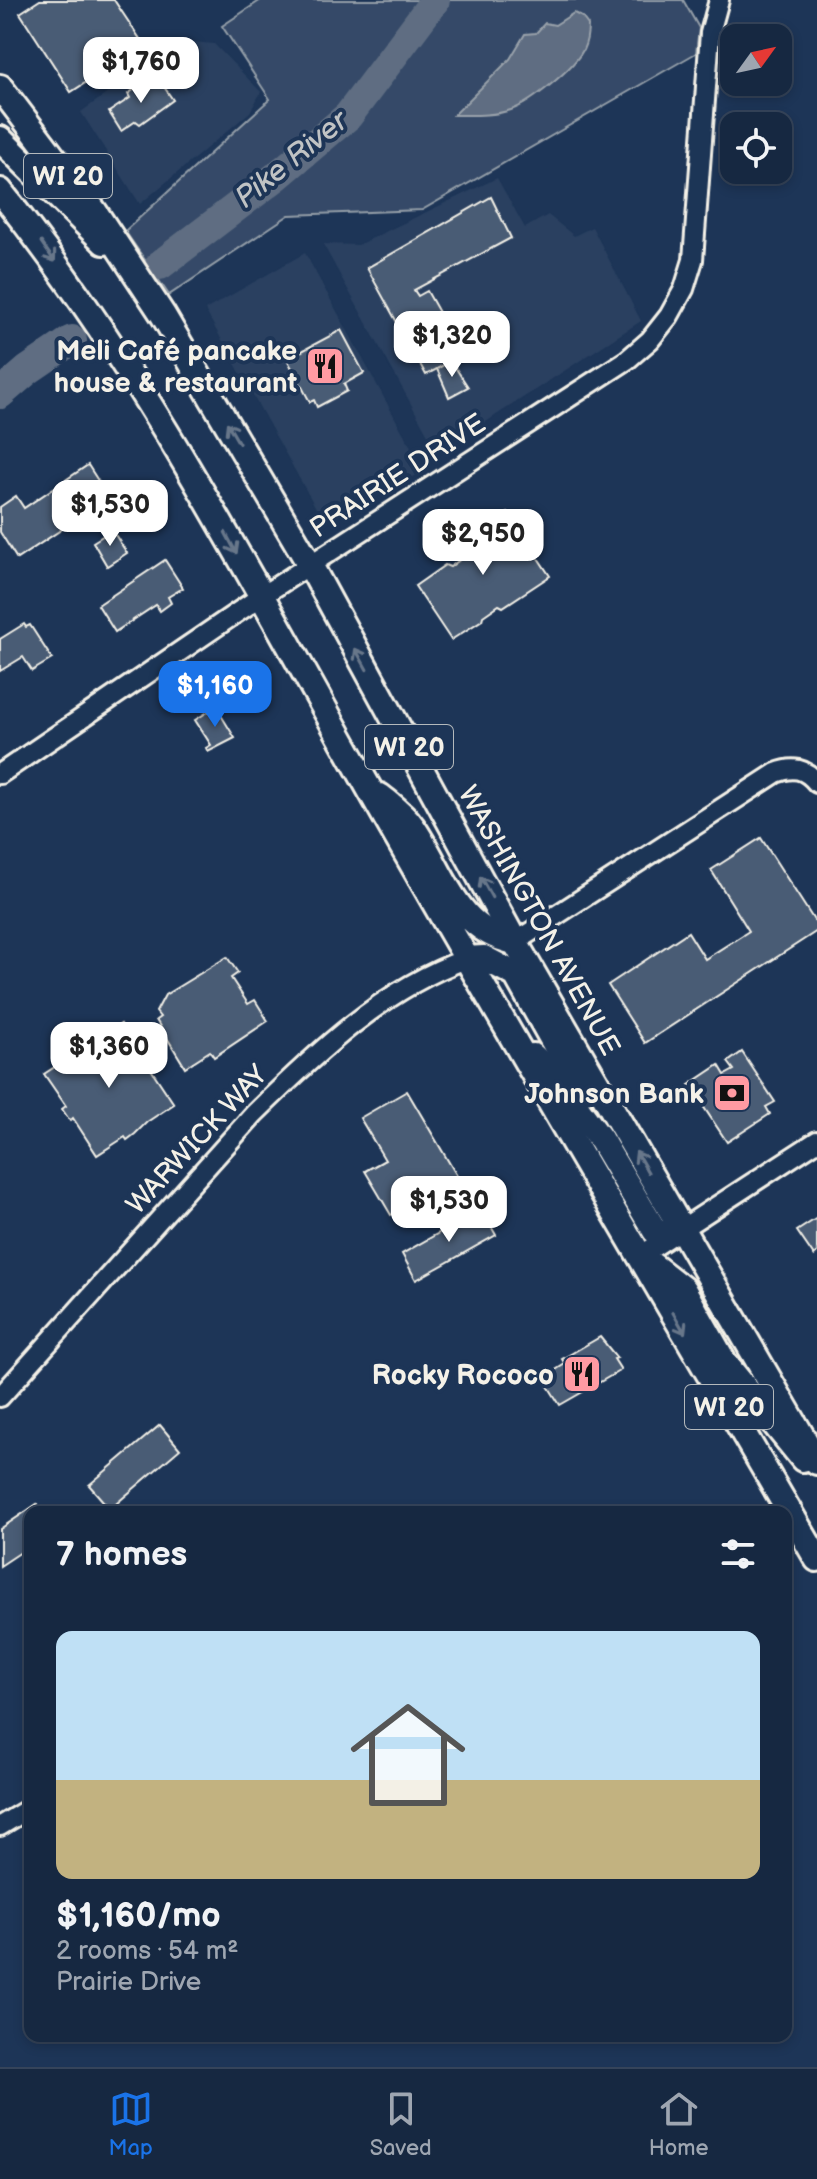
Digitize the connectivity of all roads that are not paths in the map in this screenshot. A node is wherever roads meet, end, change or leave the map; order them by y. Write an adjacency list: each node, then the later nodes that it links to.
1 (719, 0): 6 (street, PRAIRIE DRIVE)
2 (0, 87): 5 (main road, WASHINGTON AVENUE / WI 20)
3 (0, 139): 5 (main road)
4 (0, 191): 7 (main road, WI 20, one-way to 7)
5 (132, 268): 6 (main road, WASHINGTON AVENUE / WI 20, one-way to 5)
6 (310, 565): 7 (street, PRAIRIE DRIVE); 11 (main road, WASHINGTON AVENUE / WI 20, one-way to 6)
7 (260, 597): 8 (street, PRAIRIE DRIVE); 10 (main road, WI 20)
8 (0, 774)
9 (817, 783): 11 (street)
10 (367, 784): 11 (main road); 12 (main road, WI 20)
11 (515, 942): 14 (main road, WASHINGTON AVENUE / WI 20)
12 (466, 959): 13 (main road, WI 20); 14 (main road); 18 (street, WARWICK WAY)
13 (509, 1033): 16 (main road); 17 (main road, WI 20)
14 (608, 1103): 16 (main road, WASHINGTON AVENUE / WI 20, one-way to 14)
15 (817, 1141): 16 (street)
16 (681, 1229): 17 (street); 19 (main road, WASHINGTON AVENUE / WI 20)
17 (640, 1256): 20 (main road); 21 (main road, WI 20, one-way to 21)
18 (0, 1397)
19 (817, 1462)
20 (817, 1477)
21 (786, 1506)
22 (792, 1516): 23 (main road, WI 20, one-way to 23)
23 (817, 1559)
24 (24, 1812): 25 (street)
25 (0, 1826)

